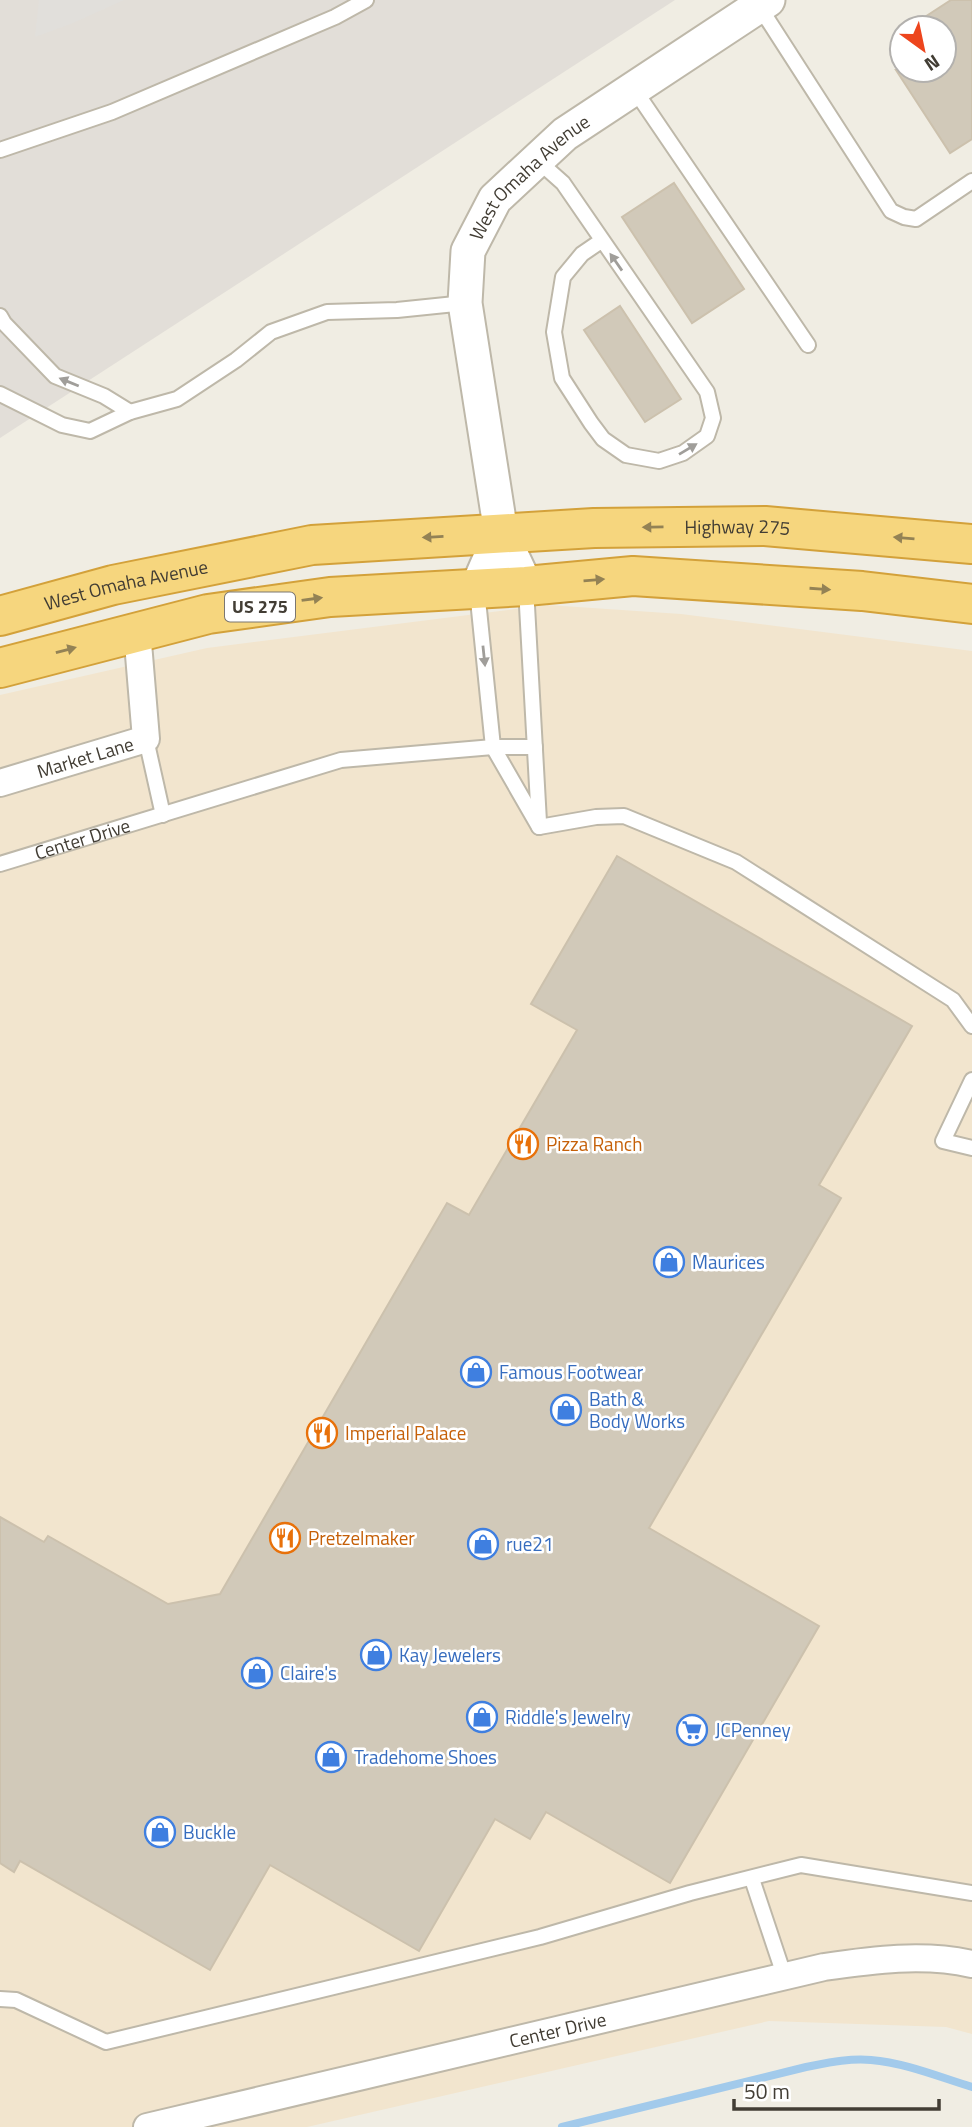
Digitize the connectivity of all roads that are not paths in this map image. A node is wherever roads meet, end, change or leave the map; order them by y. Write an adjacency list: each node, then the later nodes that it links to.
1 (366, 0): 4 (lane)
2 (764, 3): 3 (street, West Omaha Avenue); 6 (lane)
3 (634, 89): 5 (street, West Omaha Avenue); 10 (lane)
4 (0, 150)
5 (536, 159): 7 (lane); 8 (street, West Omaha Avenue)
6 (972, 181)
7 (601, 241): 7 (lane, one-way to 7)
8 (465, 303): 12 (lane); 13 (street, West Omaha Avenue)
9 (0, 316): 12 (lane, one-way to 9)
10 (808, 345)
11 (0, 394): 12 (lane)
12 (130, 412)
13 (501, 533): 14 (highway, Highway 275, one-way to 13); 15 (street, West Omaha Avenue); 16 (street); 18 (highway, West Omaha Avenue, one-way to 18)
14 (972, 544)
15 (526, 586): 16 (highway, US 275); 17 (highway, US 275, one-way to 17); 23 (lane)
16 (477, 588): 19 (highway, US 275, one-way to 16); 22 (lane, one-way to 22)
17 (972, 604)
18 (0, 616)
19 (137, 631): 20 (highway, US 275, one-way to 19); 21 (street, Market Lane)
20 (0, 668)
21 (146, 739): 24 (street, Market Lane); 25 (lane)
22 (493, 747): 23 (lane, Center Drive); 25 (lane, Center Drive); 26 (lane)
23 (535, 747): 26 (lane)
24 (0, 783)
25 (163, 815): 27 (lane, Center Drive)
26 (539, 827): 28 (lane)
27 (0, 864)
28 (972, 1027)
29 (972, 1080): 30 (lane)
30 (972, 1148)
31 (752, 1878): 32 (lane); 34 (lane); 35 (lane)
32 (972, 1892)
33 (972, 1964): 34 (street, Center Drive)
34 (784, 1975): 36 (street, Center Drive)
35 (0, 1999)
36 (147, 2127)

